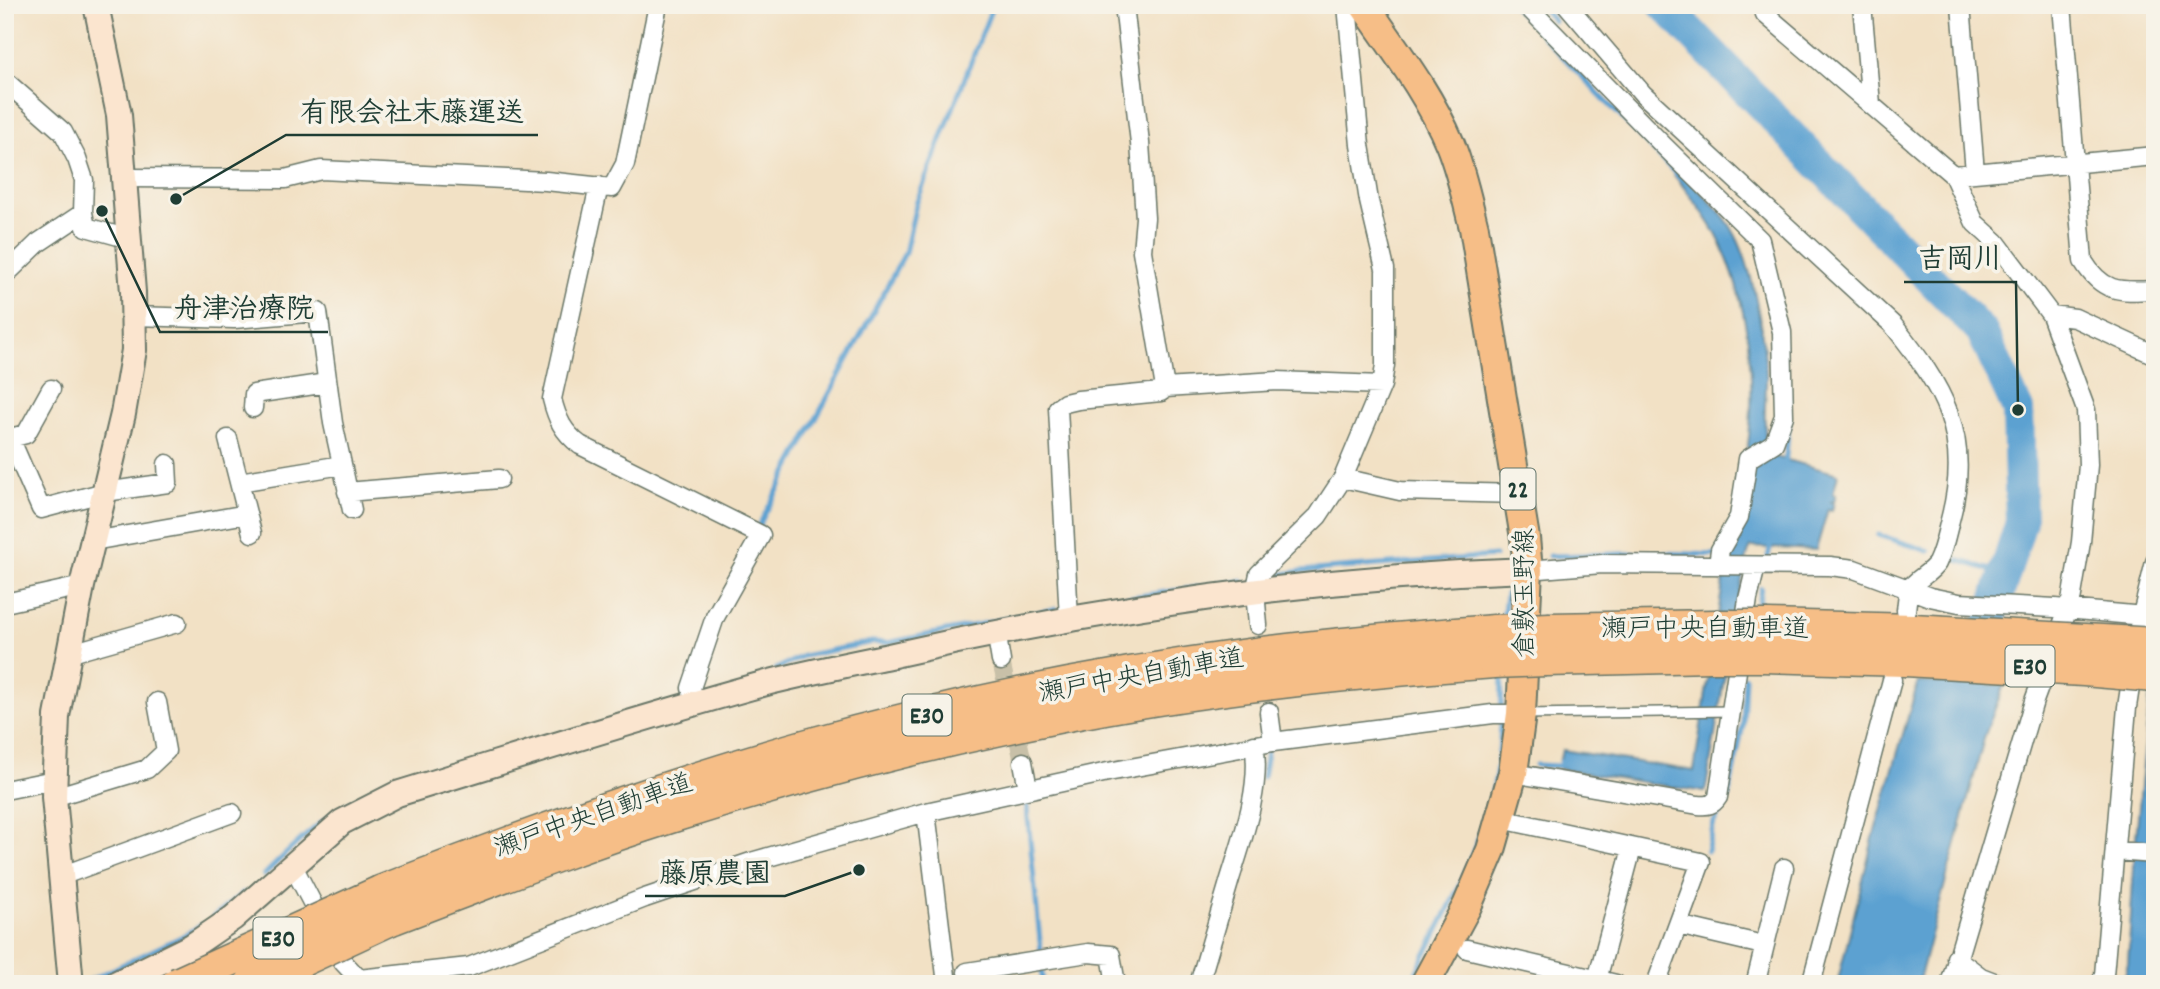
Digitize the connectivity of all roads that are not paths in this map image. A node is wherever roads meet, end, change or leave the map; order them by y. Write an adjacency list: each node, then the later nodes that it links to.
1 (96, 5): 18 (street)
2 (658, 5): 19 (street)
3 (1124, 5): 29 (street)
4 (1347, 5): 28 (street)
5 (1364, 5): 40 (main road, 倉敷玉野線 / 22)
6 (1526, 5): 45 (street)
7 (1567, 5): 50 (street)
8 (1762, 5): 13 (street)
9 (1862, 5): 13 (street)
10 (1961, 5): 16 (street)
11 (2062, 5): 15 (street)
12 (5, 81): 20 (street)
13 (1871, 104): 17 (street)
14 (2155, 156): 15 (street)
15 (2075, 163): 16 (street); 23 (street)
16 (1976, 172): 17 (street)
17 (1953, 175): 24 (street)
18 (125, 178): 19 (street); 21 (street)
19 (599, 186): 66 (street)
20 (83, 213): 21 (street); 22 (street)
21 (129, 236): 25 (street)
22 (5, 275)
23 (2155, 288)
24 (2051, 315): 26 (street); 53 (street)
25 (134, 316): 27 (street); 38 (street)
26 (2155, 355)
27 (327, 383): 31 (street); 34 (street)
28 (1382, 385): 29 (street); 35 (street)
29 (1165, 387): 54 (street)
30 (51, 389): 38 (street)
31 (253, 408)
32 (228, 439): 37 (street)
33 (167, 464): 38 (street)
34 (342, 465): 37 (street); 39 (street)
35 (1343, 478): 40 (street); 51 (street)
36 (499, 479): 39 (street)
37 (239, 482): 42 (street)
38 (105, 492): 44 (street)
39 (347, 492): 41 (street)
40 (1518, 494): 48 (main road, 倉敷玉野線 / 22)
41 (352, 510)
42 (247, 514): 43 (street); 44 (street)
43 (252, 533)
44 (93, 541): 49 (street)
45 (1721, 559): 47 (street); 48 (street)
46 (2155, 562): 57 (street)
47 (1751, 565): 50 (street); 68 (street)
48 (1528, 569): 51 (street); 70 (main road, 倉敷玉野線 / 22)
49 (82, 586): 52 (street); 62 (street)
50 (1910, 589): 53 (street); 55 (street)
51 (1255, 592): 54 (street); 58 (street)
52 (5, 603)
53 (2061, 608): 57 (street); 91 (street)
54 (1069, 619): 59 (street)
55 (1909, 620): 57 (highway, 瀬戸中央自動車道 / E30, bridge); 61 (highway, 瀬戸中央自動車道 / E30)
56 (177, 623): 62 (street)
57 (2150, 623): 82 (street)
58 (1258, 625)
59 (996, 631): 63 (street); 66 (street)
60 (1713, 641): 61 (highway, 瀬戸中央自動車道 / E30, bridge); 87 (highway, 瀬戸中央自動車道 / E30, bridge); 87 (highway, 瀬戸中央自動車道 / E30, bridge)
61 (1765, 641): 64 (highway, 瀬戸中央自動車道 / E30)
62 (68, 654): 75 (street)
63 (1001, 661)
64 (1898, 670): 65 (highway, 瀬戸中央自動車道 / E30, bridge); 105 (street)
65 (2155, 676)
66 (694, 696): 84 (street)
67 (157, 702): 75 (street)
68 (1727, 711): 70 (lane); 74 (street)
69 (1269, 712): 71 (street)
70 (1508, 714): 71 (street); 74 (main road, 倉敷玉野線 / 22)
71 (1273, 741): 72 (street)
72 (1254, 745): 76 (street); 101 (street)
73 (1023, 762): 76 (street)
74 (1513, 773): 80 (main road, 倉敷玉野線 / 22)
75 (54, 789): 77 (street); 86 (street)
76 (1028, 789): 78 (street)
77 (5, 790)
78 (926, 812): 84 (street); 99 (street)
79 (232, 813): 86 (street)
80 (1501, 819): 81 (street); 102 (main road, 倉敷玉野線 / 22)
81 (1632, 848): 88 (street); 93 (street)
82 (2118, 852): 83 (street); 108 (street)
83 (2155, 854)
84 (293, 866): 96 (street)
85 (1784, 868): 89 (street)
86 (61, 876): 95 (street)
87 (385, 906): 97 (highway, 瀬戸中央自動車道 / E30, bridge); 98 (highway, 瀬戸中央自動車道 / E30, bridge)
88 (1678, 925): 89 (street); 104 (street)
89 (1763, 945): 94 (street)
90 (1467, 949): 93 (street)
91 (1956, 958): 106 (street); 107 (street)
92 (967, 972): 100 (street)
93 (1597, 980): 103 (street)
94 (1756, 981)
95 (71, 984)
96 (115, 984)
97 (177, 984)
98 (251, 984)
99 (947, 984)
100 (1116, 984)
101 (1199, 984)
102 (1426, 984)
103 (1616, 984)
104 (1656, 984)
105 (1811, 984)
106 (1950, 984)
107 (1999, 984)
108 (2100, 984)

